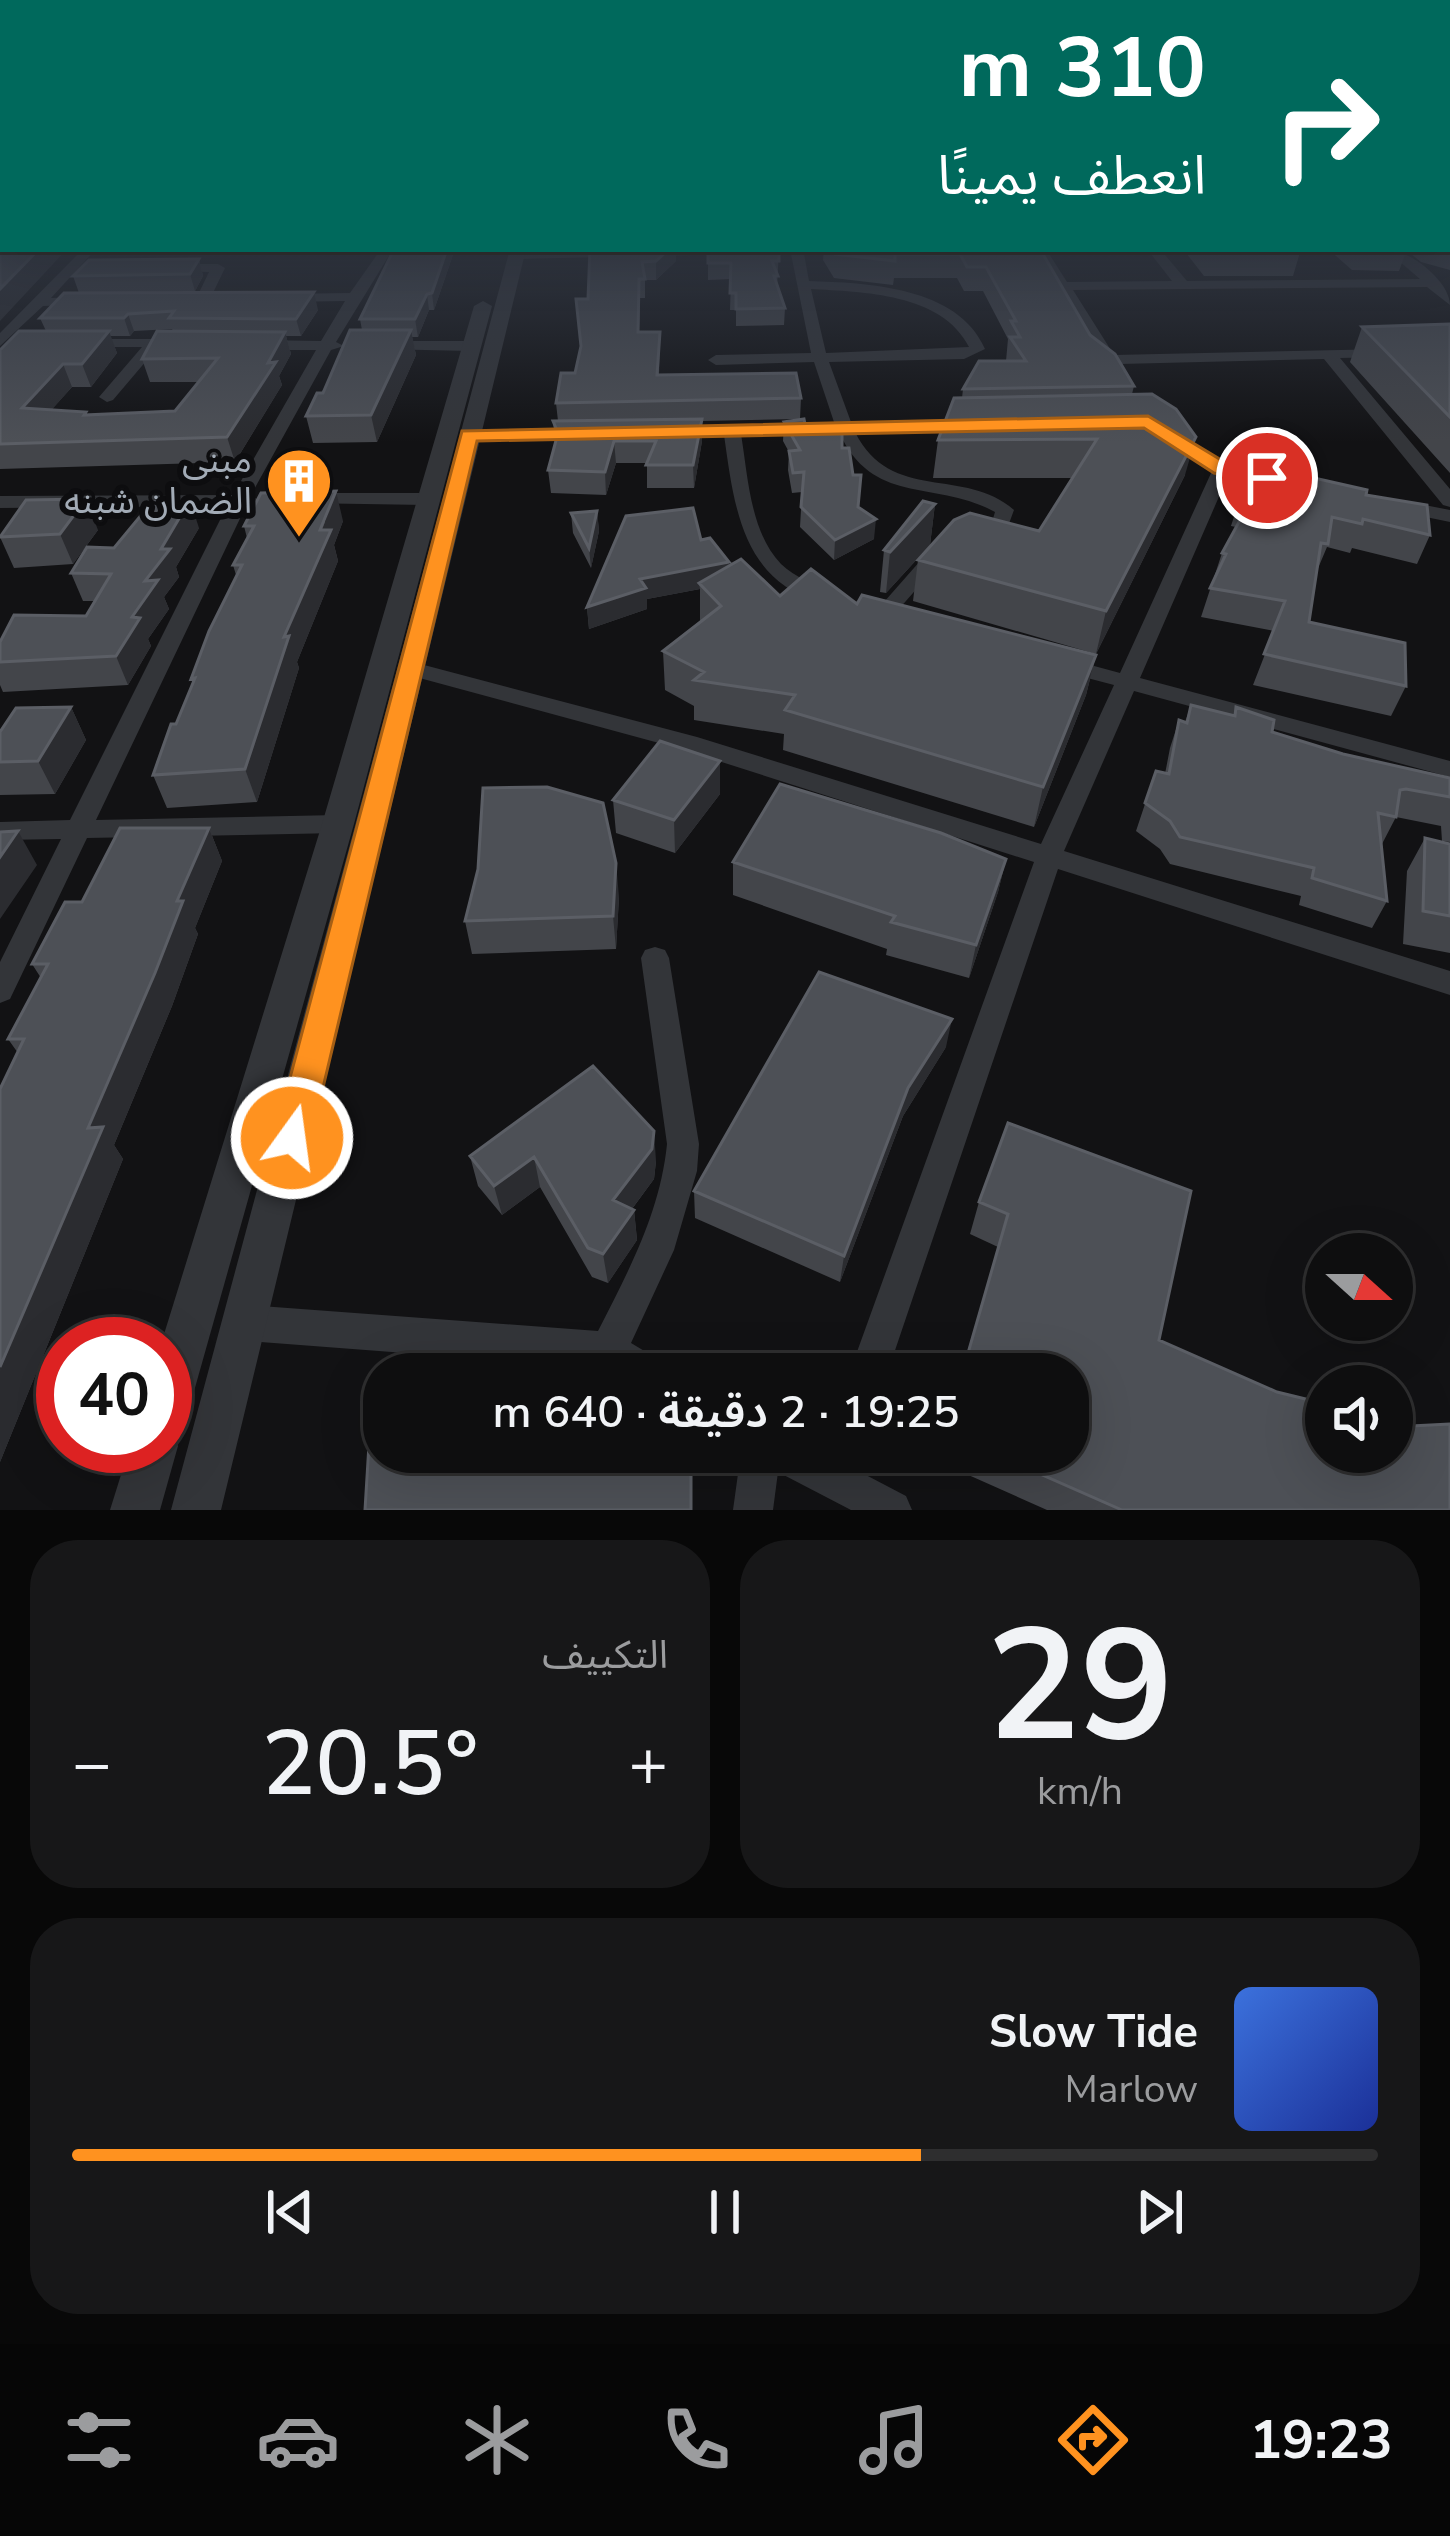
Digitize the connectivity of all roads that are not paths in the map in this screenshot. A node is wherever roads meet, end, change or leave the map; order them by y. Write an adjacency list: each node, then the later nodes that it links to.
1 (41, 301): 9 (street)
2 (105, 301): 9 (street)
3 (352, 301): 17 (street)
4 (490, 301): 20 (street)
5 (500, 301): 34 (street)
6 (807, 301): 23 (street)
7 (920, 301): 23 (street)
8 (1073, 301): 24 (street)
9 (35, 308): 10 (street); 11 (street)
10 (0, 314)
11 (0, 343): 13 (street)
12 (154, 343): 14 (street); 15 (street); 27 (street)
13 (22, 344)
14 (66, 344)
15 (197, 344)
16 (241, 344): 17 (street)
17 (327, 346): 18 (street); 39 (street)
18 (351, 346)
19 (375, 346): 20 (street)
20 (471, 346): 38 (street)
21 (1408, 352): 22 (street)
22 (1328, 354): 24 (street); 37 (street)
23 (819, 356): 25 (street); 30 (street)
24 (1109, 359): 26 (street)
25 (716, 360)
26 (1119, 375)
27 (107, 397)
28 (1148, 422): 35 (street)
29 (1006, 423): 30 (street)
30 (841, 425): 31 (street); 31 (street)
31 (731, 430): 32 (street)
32 (660, 432)
33 (612, 433): 34 (street)
34 (469, 436): 44 (street)
35 (1222, 469): 36 (street); 47 (street)
36 (1313, 488)
37 (1446, 492)
38 (426, 499): 40 (street); 44 (street)
39 (251, 500): 41 (street); 50 (street)
40 (286, 500)
41 (0, 502)
42 (1382, 502): 43 (street)
43 (1450, 516)
44 (425, 552): 46 (street); 49 (street)
45 (1036, 657): 47 (street)
46 (410, 668): 52 (street); 57 (street)
47 (1123, 682): 48 (street); 52 (street)
48 (1450, 769)
49 (338, 824): 50 (street); 56 (street)
50 (82, 830): 51 (street); 55 (street)
51 (0, 831)
52 (1049, 856): 54 (street); 60 (street)
53 (656, 958): 58 (street)
54 (1450, 983)
55 (0, 991)
56 (192, 1318)
57 (247, 1323): 58 (street); 65 (street)
58 (608, 1350): 59 (street)
59 (613, 1353)
60 (875, 1353)
61 (146, 1473): 64 (street)
62 (758, 1473): 66 (street)
63 (846, 1473): 67 (street)
64 (135, 1510)
65 (196, 1510)
66 (753, 1510)
67 (892, 1510)

